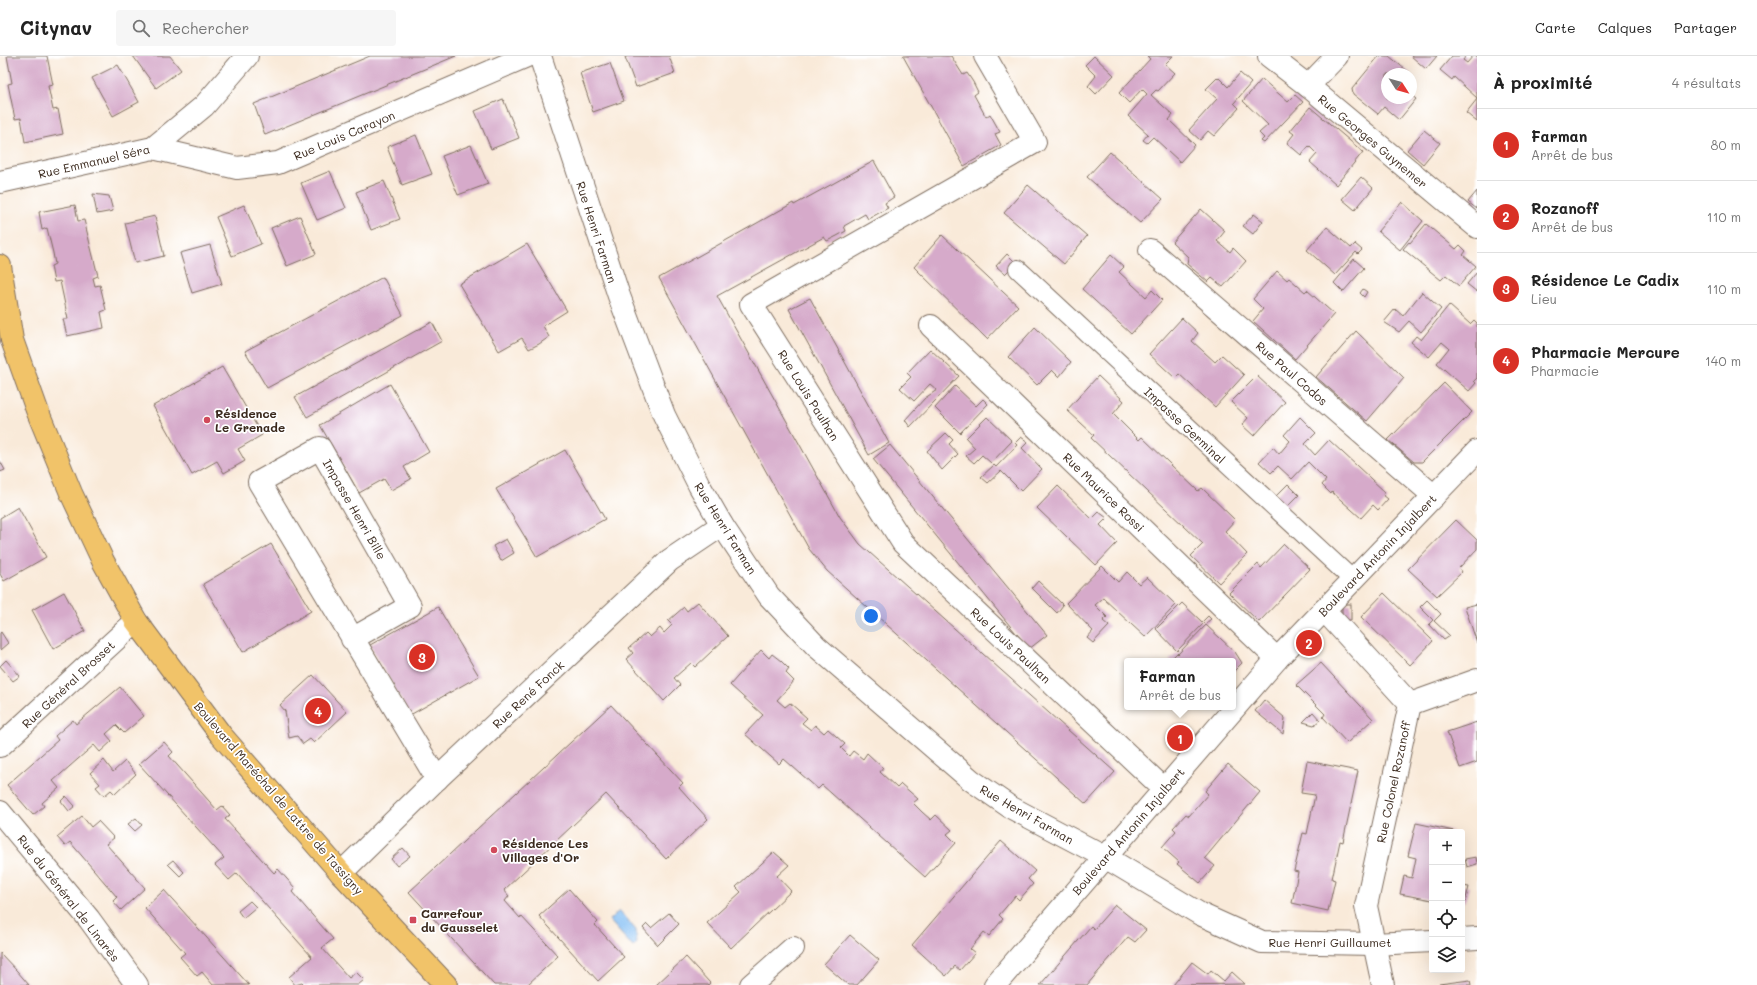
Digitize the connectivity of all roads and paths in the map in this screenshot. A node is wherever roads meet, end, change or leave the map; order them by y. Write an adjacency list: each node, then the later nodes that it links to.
1 (247, 56): 8 (street, Rue Emmanuel Séra)
2 (527, 56): 8 (street, Rue Louis Carayon)
3 (540, 56): 17 (street, Rue Henri Farman)
4 (986, 56): 29 (street, Rue Louis Paulhan)
5 (1269, 56): 7 (street, Rue Georges Guynemer)
6 (1337, 56): 7 (street)
7 (1308, 86): 10 (street, Rue Georges Guynemer)
8 (154, 148): 9 (street, Rue Emmanuel Séra)
9 (0, 182)
10 (1477, 227)
11 (1150, 250): 16 (street, Rue Paul Codos)
12 (0, 266): 20 (main road, Boulevard Maréchal de Lattre de Tassigny)
13 (1018, 269): 18 (street, Impasse Germinal)
14 (932, 326): 22 (street, Rue Maurice Rossi)
15 (1477, 451): 16 (street, Boulevard Antonin Injalbert)
16 (1434, 496): 18 (street, Boulevard Antonin Injalbert)
17 (722, 525): 28 (street, Rue René Fonck); 31 (street, Rue Henri Farman)
18 (1353, 580): 19 (street, Boulevard Antonin Injalbert)
19 (1324, 610): 22 (street, Boulevard Antonin Injalbert); 24 (street, Rue Colonel Rozanoff)
20 (136, 621): 27 (street, Rue Général Brosset); 32 (main road, Boulevard Maréchal de Lattre de Tassigny)
21 (352, 639): 21 (street, Impasse Henri Bille); 28 (street, Impasse Henri Bille)
22 (1277, 659): 25 (street, Boulevard Antonin Injalbert)
23 (1477, 680): 24 (street)
24 (1410, 704): 36 (street, Rue Colonel Rozanoff)
25 (1236, 706)
26 (1233, 710): 29 (street, Boulevard Antonin Injalbert)
27 (0, 746)
28 (437, 779): 32 (street, Rue René Fonck)
29 (1164, 789): 31 (street, Boulevard Antonin Injalbert)
30 (0, 812): 38 (street, Rue du Général de Linarès)
31 (1105, 857): 36 (street, Rue Henri Guillaumet); 41 (street, Boulevard Antonin Injalbert)
32 (341, 873): 39 (main road, Boulevard Maréchal de Lattre de Tassigny)
33 (1477, 938): 34 (street)
34 (1465, 939)
35 (1429, 941): 36 (street, Rue Henri Guillaumet)
36 (1374, 944): 42 (street, Rue Colonel Rozanoff)
37 (792, 948): 40 (street)
38 (137, 985)
39 (446, 985)
40 (751, 985)
41 (995, 985)
42 (1384, 985)

